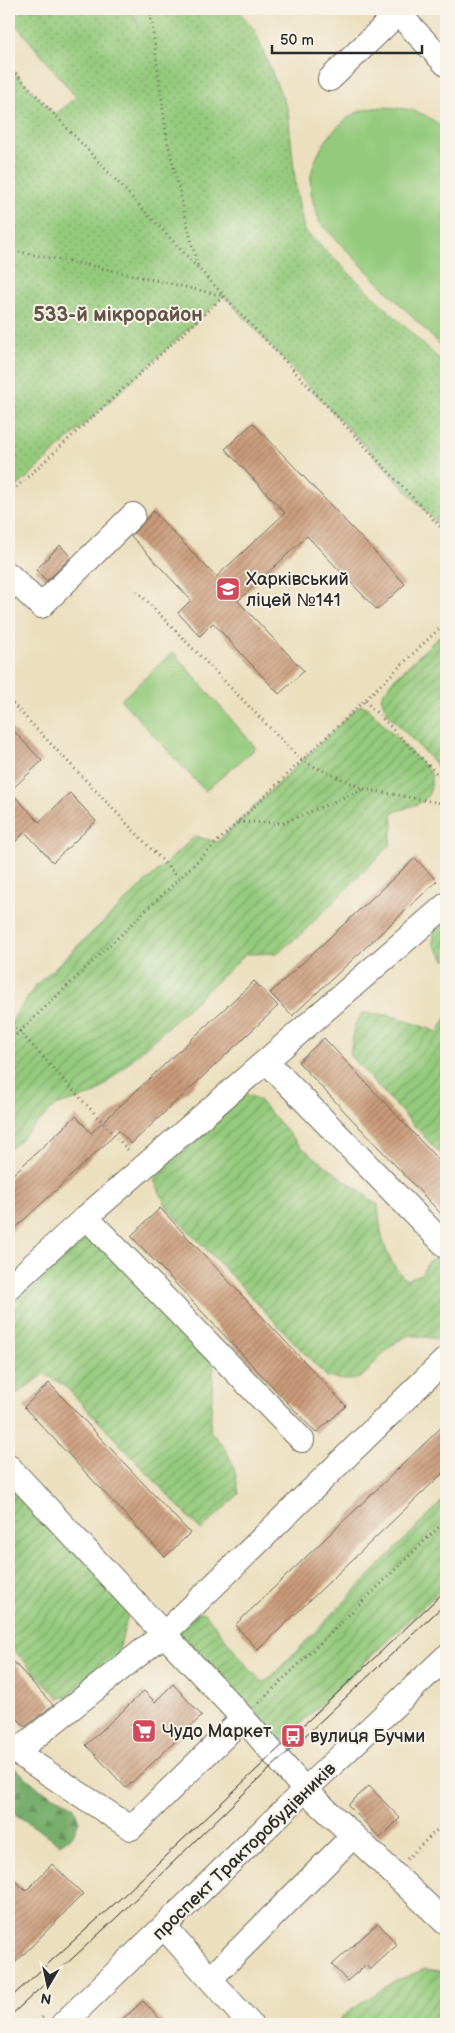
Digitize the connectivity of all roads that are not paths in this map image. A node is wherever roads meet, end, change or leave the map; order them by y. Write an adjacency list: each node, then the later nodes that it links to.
1 (396, 11): 2 (street); 3 (street)
2 (446, 64)
3 (330, 79)
4 (133, 515): 5 (street)
5 (9, 575)
6 (446, 905): 7 (street)
7 (266, 1061): 8 (street); 9 (street)
8 (86, 1217): 10 (street); 12 (street)
9 (446, 1246)
10 (9, 1287)
11 (446, 1359): 14 (street)
12 (302, 1440)
13 (9, 1467): 14 (street)
14 (164, 1634): 16 (street); 17 (street)
15 (446, 1657): 18 (street, проспект Тракторобудівників)
16 (243, 1718): 17 (street); 18 (street)
17 (12, 1749)
18 (305, 1790): 19 (street); 21 (street, проспект Тракторобудівників)
19 (353, 1836): 20 (street); 22 (street)
20 (446, 1923)
21 (165, 1928): 22 (street); 23 (street, проспект Тракторобудівників)
22 (210, 1979): 24 (street)
23 (63, 2024)
24 (250, 2024)

